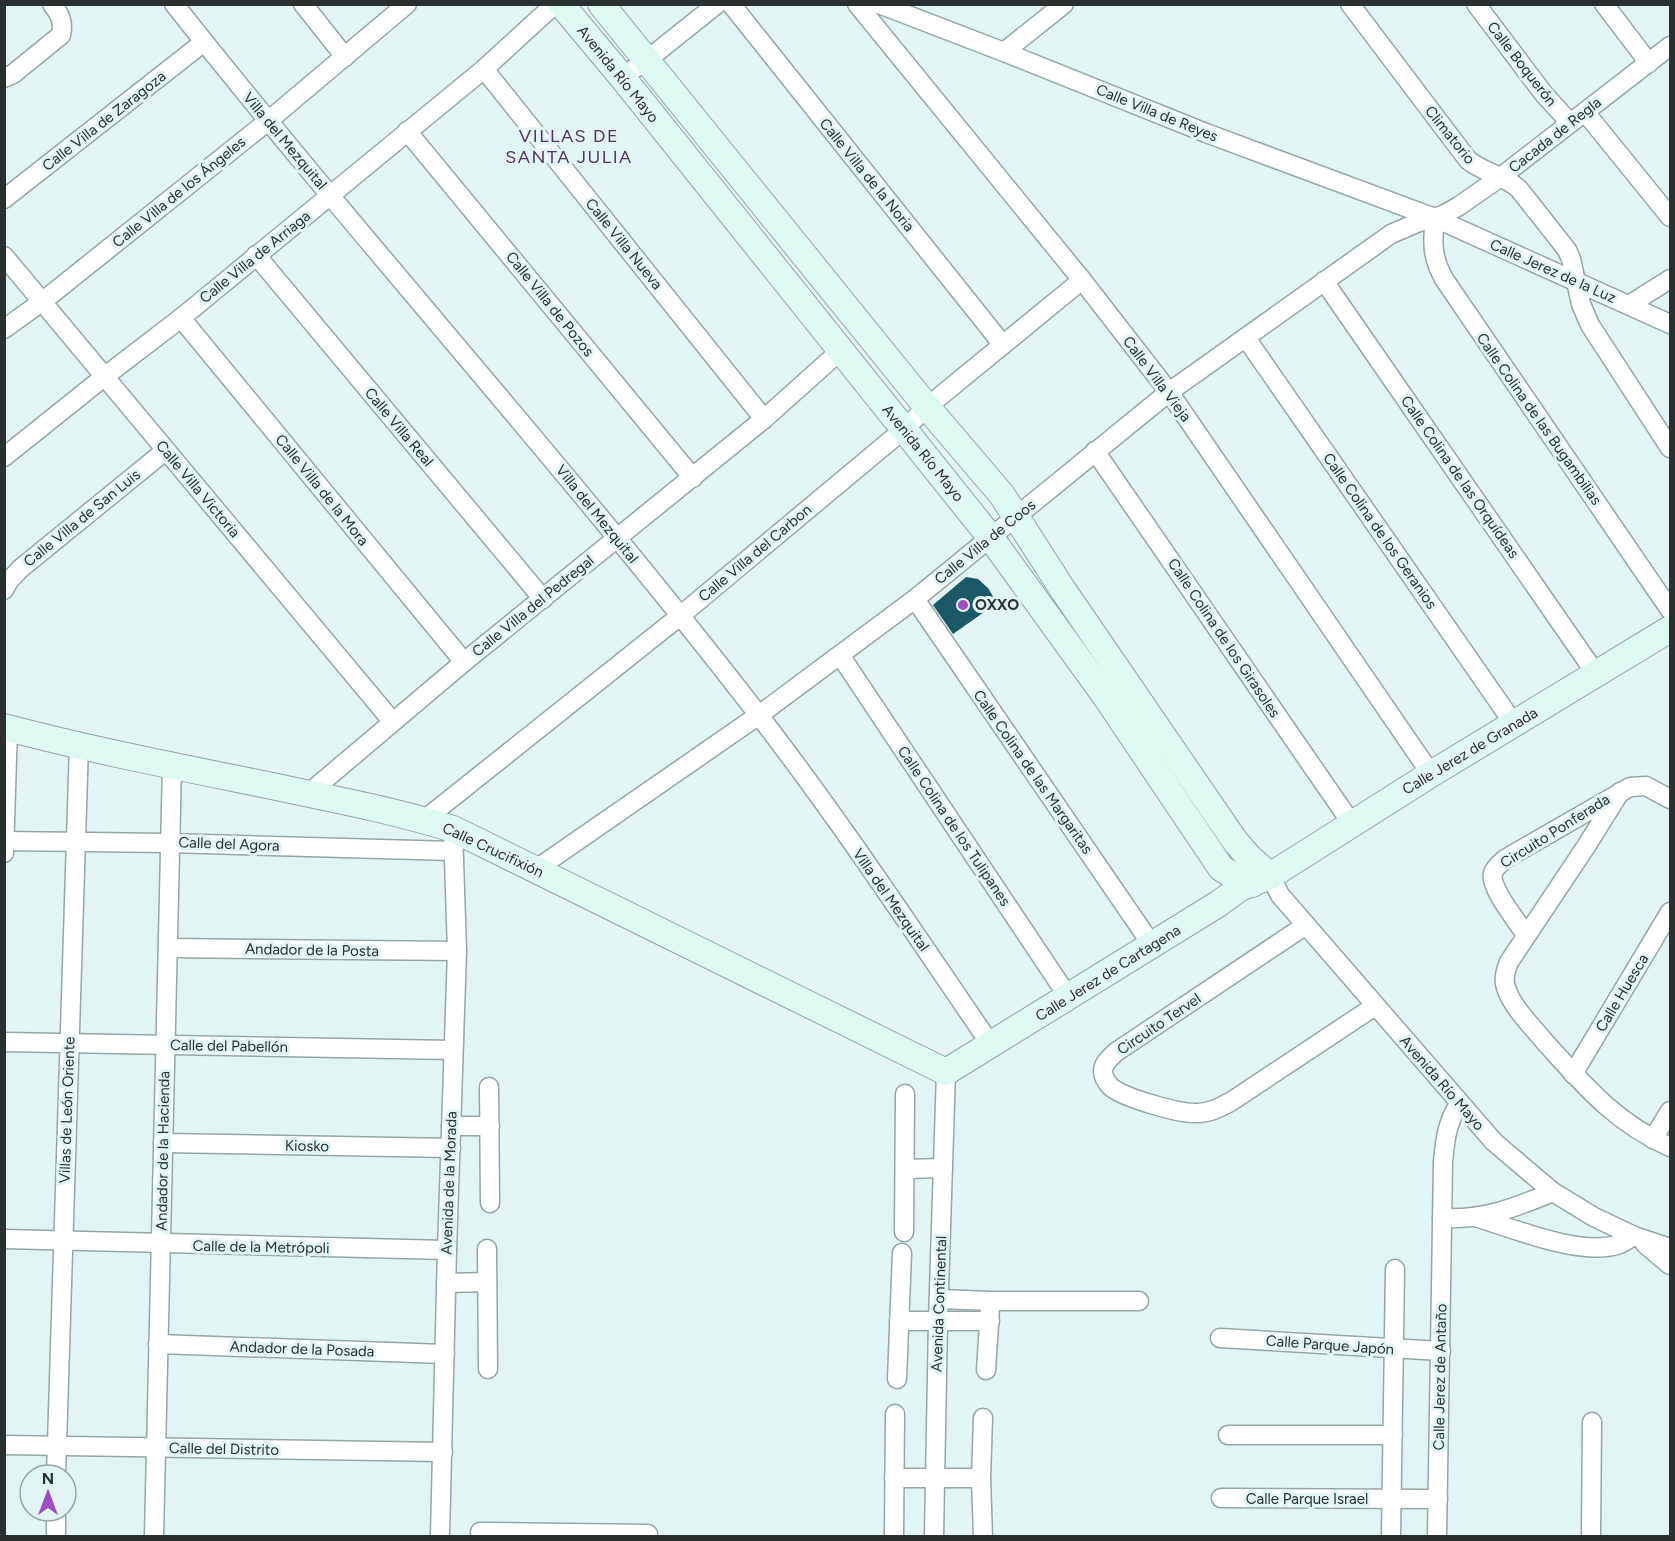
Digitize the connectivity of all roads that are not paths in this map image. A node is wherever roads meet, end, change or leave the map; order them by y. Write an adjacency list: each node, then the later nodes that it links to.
1 (52, 4): 24 (street)
2 (174, 4): 16 (street, Villa del Mezquital)
3 (303, 4): 19 (street)
4 (407, 4): 19 (street, Calle Villa de los Ángeles)
5 (555, 4): 22 (street, Calle Villa de Arriaga)
6 (561, 4): 23 (street, Avenida Río Mayo)
7 (601, 4): 20 (street, Avenida Río Mayo)
8 (717, 4): 20 (street)
9 (731, 4): 45 (street, Calle Villa de la Noria)
10 (857, 4): 36 (street, Calle Villa Vieja)
11 (879, 4): 18 (street, Calle Villa de Reyes)
12 (1064, 4): 18 (street)
13 (1350, 4): 28 (street, Climatorio)
14 (1476, 4): 25 (street, Calle Boquerón)
15 (1604, 4): 21 (street)
16 (204, 42): 26 (street, Villa del Mezquital); 30 (street, Calle Villa de Zaragoza)
17 (1669, 49): 21 (street, Cacada de Regla)
18 (1004, 52): 32 (street, Calle Villa de Reyes)
19 (345, 57): 26 (street, Calle Villa de los Ángeles)
20 (646, 60): 23 (street); 49 (street, Avenida Río Mayo)
21 (1649, 63): 25 (street, Cacada de Regla)
22 (484, 69): 27 (street, Calle Villa de Arriaga); 50 (street, Calle Villa Nueva)
23 (622, 77): 46 (street, Avenida Río Mayo)
24 (4, 78)
25 (1578, 118): 28 (street, Cacada de Regla); 31 (street, Calle Boquerón)
26 (268, 121): 29 (street, Villa del Mezquital); 39 (street, Calle Villa de los Ángeles)
27 (407, 131): 29 (street, Calle Villa de Arriaga); 56 (street, Calle Villa de Pozos)
28 (1502, 176): 32 (street, Cacada de Regla); 38 (street, Climatorio)
29 (331, 195): 33 (street, Calle Villa de Arriaga); 58 (street, Villa del Mezquital)
30 (4, 199)
31 (1671, 217)
32 (1435, 218): 37 (street, Calle Villa de Coos); 38 (street, Calle Jerez de la Luz); 63 (street, Calle Colina de las Bugambilias)
33 (256, 255): 41 (street, Calle Villa de Arriaga); 61 (street, Calle Villa Real)
34 (4, 256): 39 (street, Calle Villa Victoria)
35 (1671, 279): 40 (street)
36 (1082, 280): 45 (street, Calle Villa del Carbon); 48 (street, Calle Villa Vieja)
37 (1324, 281): 44 (street, Calle Villa de Coos); 68 (street, Calle Colina de las Orquídeas)
38 (1575, 281): 40 (street, Calle Jerez de la Luz); 52 (street, Climatorio)
39 (43, 302): 43 (street, Calle Villa de los Ángeles); 47 (street, Calle Villa Victoria)
40 (1629, 305): 42 (street, Calle Jerez de la Luz)
41 (181, 318): 47 (street, Calle Villa de Arriaga); 67 (street, Calle Villa de la Mora)
42 (1671, 324)
43 (4, 329)
44 (1246, 338): 48 (street, Calle Villa de Coos); 71 (street, Calle Colina de los Geranios)
45 (1003, 345): 49 (street, Calle Villa del Carbon)
46 (840, 351): 50 (street, Calle Villa del Pedregal); 51 (street, Avenida Río Mayo)
47 (104, 377): 53 (street, Calle Villa Victoria); 55 (street, Calle Villa de Arriaga)
48 (1168, 392): 54 (street, Calle Villa de Coos); 75 (street, Calle Villa Vieja)
49 (927, 407): 51 (street, Calle Villa del Carbon); 57 (street, Avenida Río Mayo)
50 (764, 419): 56 (street, Calle Villa del Pedregal)
51 (903, 430): 59 (street, Avenida Río Mayo); 64 (street, Calle Villa del Carbon)
52 (1671, 448)
53 (165, 451): 60 (street, Calle Villa de San Luis); 70 (street, Calle Villa Victoria)
54 (1095, 451): 57 (street, Calle Villa de Coos); 80 (street, Calle Colina de los Girasoles)
55 (4, 457)
56 (693, 478): 58 (street, Calle Villa del Pedregal)
57 (1017, 516): 59 (street, Calle Villa de Coos); 87 (street, Avenida Río Mayo)
58 (617, 537): 61 (street, Calle Villa del Pedregal); 64 (street, Villa del Mezquital)
59 (991, 538): 62 (street, Calle Villa de Coos); 87 (street, Avenida Río Mayo)
60 (4, 590)
61 (543, 599): 67 (street, Calle Villa del Pedregal)
62 (915, 599): 66 (street, Calle Villa de Coos); 91 (street, Calle Colina de las Margaritas)
63 (1671, 610)
64 (680, 616): 69 (street, Villa del Mezquital); 79 (street, Calle Villa del Carbon)
65 (1671, 629): 68 (street, Calle Jerez de Granada)
66 (840, 655): 69 (street, Calle Villa de Coos); 94 (street, Calle Colina de los Tulipanes)
67 (464, 662): 70 (street, Calle Villa del Pedregal)
68 (1596, 674): 71 (street, Calle Jerez de Granada)
69 (759, 715): 86 (street, Calle Villa de Coos); 99 (street, Villa del Mezquital)
70 (392, 721): 77 (street, Calle Villa del Pedregal)
71 (1514, 724): 75 (street, Calle Jerez de Granada)
72 (6, 727): 73 (street, Calle Crucifixión); 82 (street)
73 (79, 744): 74 (street, Calle Crucifixión); 83 (street, Villas de León Oriente)
74 (172, 766): 77 (street, Calle Crucifixión); 84 (street, Andador de la Hacienda)
75 (1431, 774): 80 (street, Calle Jerez de Granada)
76 (1620, 792): 78 (street, Circuito Ponferada); 90 (street, Circuito Ponferada); 90 (street, Circuito Ponferada)
77 (309, 793): 79 (street, Calle Crucifixión)
78 (1671, 799)
79 (424, 820): 81 (street, Calle Crucifixión)
80 (1352, 824): 87 (street, Calle Jerez de Granada)
81 (453, 840): 84 (street, Calle del Agora); 86 (street, Calle Crucifixión); 93 (street, Avenida de la Morada)
82 (5, 841): 83 (street, Calle del Agora); 85 (street)
83 (75, 841): 84 (street, Calle del Agora); 97 (street, Villas de León Oriente)
84 (169, 843): 92 (street, Andador de la Hacienda)
85 (4, 854)
86 (535, 870): 101 (street, Calle Crucifixión)
87 (1267, 885): 89 (street, Avenida Río Mayo); 91 (street, Calle Jerez de Cartagena)
88 (1671, 912): 102 (street, Calle Huesca)
89 (1306, 925): 95 (street, Avenida Río Mayo); 95 (street, Circuito Tervel)
90 (1526, 935): 102 (street, Circuito Ponferada)
91 (1152, 945): 94 (street, Calle Jerez de Cartagena)
92 (168, 948): 93 (street, Andador de la Posta); 98 (street, Andador de la Hacienda)
93 (457, 951): 100 (street, Avenida de la Morada)
94 (1069, 998): 99 (street, Calle Jerez de Cartagena)
95 (1375, 1006): 105 (street, Avenida Río Mayo)
96 (4, 1042): 97 (street, Calle del Pabellón)
97 (69, 1044): 98 (street, Calle del Pabellón); 122 (street, Villas de León Oriente)
98 (166, 1045): 100 (street, Calle del Pabellón); 110 (street, Andador de la Hacienda)
99 (991, 1045): 101 (street, Calle Jerez de Cartagena)
100 (453, 1050): 107 (street, Avenida de la Morada)
101 (946, 1072): 113 (street, Avenida Continental)
102 (1574, 1074): 109 (street, Circuito Ponferada)
103 (489, 1087): 108 (street)
104 (905, 1094): 114 (street)
105 (1460, 1103): 115 (street, Avenida Río Mayo); 118 (street, Calle Jerez de Antaño)
106 (1671, 1111): 109 (street)
107 (451, 1126): 108 (street); 112 (street, Avenida de la Morada)
108 (490, 1126): 116 (street)
109 (1653, 1139): 111 (street, Circuito Ponferada)
110 (163, 1143): 112 (street, Kiosko); 123 (street, Andador de la Hacienda)
111 (1671, 1147)
112 (451, 1148): 126 (street, Avenida de la Morada)
113 (943, 1168): 114 (street); 132 (street, Avenida Continental)
114 (906, 1169): 119 (street)
115 (1553, 1192): 117 (street); 120 (street, Avenida Río Mayo)
116 (490, 1203)
117 (1475, 1216): 118 (street); 120 (street)
118 (1442, 1218): 141 (street, Calle Jerez de Antaño)
119 (904, 1232)
120 (1634, 1236): 124 (street, Avenida Río Mayo); 128 (street, Avenida Río Mayo)
121 (4, 1239): 122 (street, Calle de la Metrópoli)
122 (64, 1241): 123 (street, Calle de la Metrópoli); 152 (street, Villas de León Oriente)
123 (161, 1245): 126 (street, Calle de la Metrópoli); 139 (street, Andador de la Hacienda)
124 (1671, 1248)
125 (487, 1249): 131 (street)
126 (447, 1250): 130 (street, Avenida de la Morada)
127 (902, 1253): 136 (street)
128 (1671, 1265)
129 (1395, 1269): 140 (street)
130 (446, 1282): 131 (street); 142 (street, Avenida de la Morada)
131 (487, 1282): 143 (street)
132 (940, 1299): 133 (street); 135 (street, Avenida Continental)
133 (991, 1301): 134 (street); 137 (street)
134 (1139, 1301)
135 (938, 1321): 136 (street); 137 (street); 156 (street, Avenida Continental)
136 (899, 1322): 145 (street)
137 (990, 1322): 144 (street)
138 (1220, 1338): 140 (street, Calle Parque Japón)
139 (158, 1344): 142 (street, Andador de la Posada); 153 (street, Andador de la Hacienda)
140 (1394, 1350): 141 (street, Calle Parque Japón); 150 (street)
141 (1441, 1351): 161 (street, Calle Jerez de Antaño)
142 (445, 1354): 154 (street, Avenida de la Morada)
143 (488, 1369)
144 (986, 1370)
145 (897, 1379)
146 (896, 1414): 157 (street)
147 (983, 1418): 158 (street)
148 (1592, 1422): 172 (street)
149 (1228, 1435): 150 (street)
150 (1393, 1435): 160 (street)
151 (4, 1445): 152 (street, Calle del Distrito)
152 (57, 1445): 153 (street, Calle del Distrito); 155 (street, Villas de León Oriente)
153 (155, 1448): 154 (street, Calle del Distrito); 165 (street, Andador de la Hacienda)
154 (443, 1452): 166 (street, Avenida de la Morada)
155 (57, 1463)
156 (935, 1477): 157 (street); 158 (street); 168 (street, Avenida Continental)
157 (894, 1478): 167 (street)
158 (981, 1478): 169 (street)
159 (1221, 1498): 160 (street, Calle Parque Israel)
160 (1392, 1499): 161 (street, Calle Parque Israel); 170 (street)
161 (1438, 1499): 171 (street, Calle Jerez de Antaño)
162 (480, 1532): 164 (street)
163 (648, 1534): 164 (street)
164 (563, 1535)
165 (154, 1536)
166 (440, 1536)
167 (894, 1536)
168 (934, 1536)
169 (983, 1536)
170 (1391, 1536)
171 (1437, 1536)
172 (1591, 1536)

